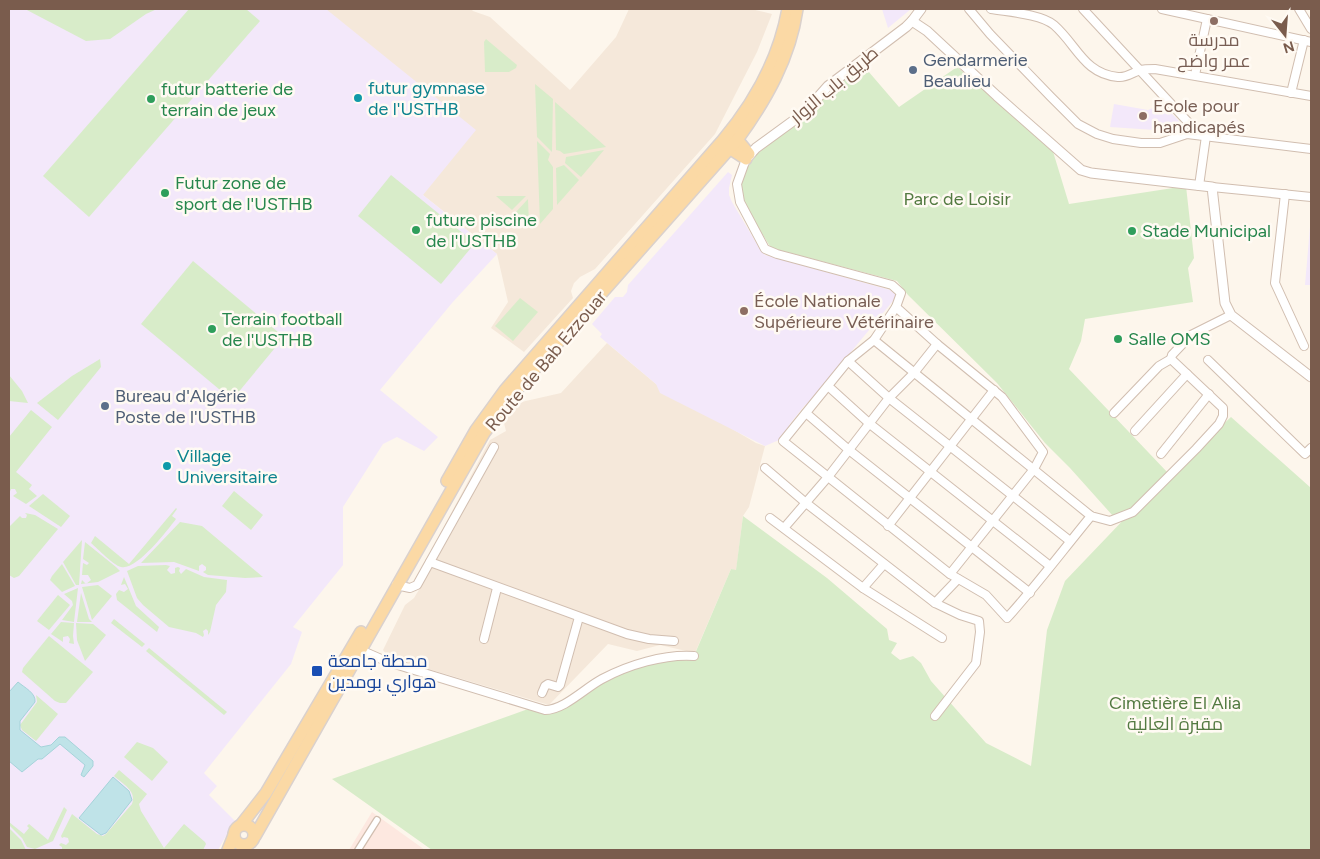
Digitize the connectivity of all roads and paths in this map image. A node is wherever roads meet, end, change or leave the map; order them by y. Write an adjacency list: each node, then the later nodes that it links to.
1 (788, 9): 18 (main road, Route de Bab Ezzouar)
2 (797, 9): 18 (main road, Route de Bab Ezzouar)
3 (921, 9): 10 (street, طريق باب الزوار)
4 (970, 9): 17 (street)
5 (991, 9): 13 (street)
6 (1083, 9): 13 (street)
7 (1162, 9): 9 (street)
8 (1299, 9): 11 (street)
9 (1207, 19): 12 (street); 14 (street)
10 (912, 21): 21 (street, طريق باب الزوار); 22 (street)
11 (1311, 29)
12 (1308, 41): 15 (street)
13 (1140, 70): 14 (street); 17 (street)
14 (1195, 75): 15 (street)
15 (1291, 92): 16 (street)
16 (1311, 96)
17 (1203, 136): 20 (street); 22 (street)
18 (729, 142): 21 (main road); 70 (main road, Route de Bab Ezzouar); 79 (main road, Route de Bab Ezzouar)
19 (1311, 142): 20 (street)
20 (1308, 149)
21 (748, 157): 26 (street)
22 (1199, 186): 23 (street)
23 (1212, 187): 24 (street); 27 (street)
24 (1285, 194): 25 (street); 30 (street)
25 (1311, 197)
26 (896, 308): 28 (street); 29 (street)
27 (1231, 315): 31 (street); 36 (street)
28 (874, 340): 33 (street); 34 (street)
29 (937, 344): 34 (street); 38 (street)
30 (1304, 346)
31 (1171, 359): 35 (street); 42 (street)
32 (1208, 360): 48 (street)
33 (848, 361): 37 (street); 40 (street)
34 (914, 372): 40 (street); 43 (street)
35 (1187, 374): 39 (street); 45 (street)
36 (1311, 377)
37 (828, 386): 41 (street); 44 (street)
38 (994, 390): 43 (street); 52 (street)
39 (1209, 394): 50 (street); 58 (street)
40 (889, 398): 44 (street); 46 (street)
41 (806, 413): 49 (street); 54 (street)
42 (1114, 413)
43 (972, 419): 46 (street); 52 (street)
44 (870, 424): 49 (street); 53 (street)
45 (1135, 431)
46 (951, 446): 53 (street); 55 (street)
47 (494, 447): 65 (street)
48 (1311, 448)
49 (849, 450): 54 (street); 56 (street)
50 (1161, 454)
51 (765, 468): 57 (street)
52 (1034, 469): 55 (street); 58 (street)
53 (931, 472): 56 (street); 60 (street)
54 (828, 477): 57 (street); 61 (street)
55 (1013, 495): 60 (street); 63 (street)
56 (910, 498): 61 (street); 64 (street)
57 (806, 503): 62 (street); 66 (street)
58 (1091, 516): 63 (street)
59 (770, 518): 62 (street)
60 (993, 521): 64 (street); 67 (street)
61 (888, 526): 68 (street)
62 (784, 528): 72 (street)
63 (1070, 541): 67 (street)
64 (972, 547): 68 (street); 73 (street)
65 (430, 562): 70 (street); 71 (street)
66 (884, 564): 72 (street); 74 (street)
67 (1050, 566): 73 (street)
68 (950, 574): 69 (street)
69 (958, 579): 73 (street); 74 (street)
70 (396, 585): 79 (main road, Route de Bab Ezzouar)
71 (498, 588): 75 (street); 77 (street)
72 (863, 588): 76 (street)
73 (1030, 593)
74 (935, 603): 83 (street)
75 (579, 617): 78 (street); 81 (street)
76 (942, 638)
77 (484, 639)
78 (674, 641)
79 (356, 648): 80 (street); 82 (main road, Route de Bab Ezzouar)
80 (694, 656)
81 (542, 693)
82 (329, 695): 85 (main road, Route de Bab Ezzouar); 87 (main road, Route de Bab Ezzouar)
83 (935, 716)
84 (377, 820): 88 (street)
85 (241, 825): 86 (main road); 87 (main road)
86 (234, 835): 87 (main road); 89 (main road)
87 (251, 843)
88 (362, 849)
89 (228, 850)

